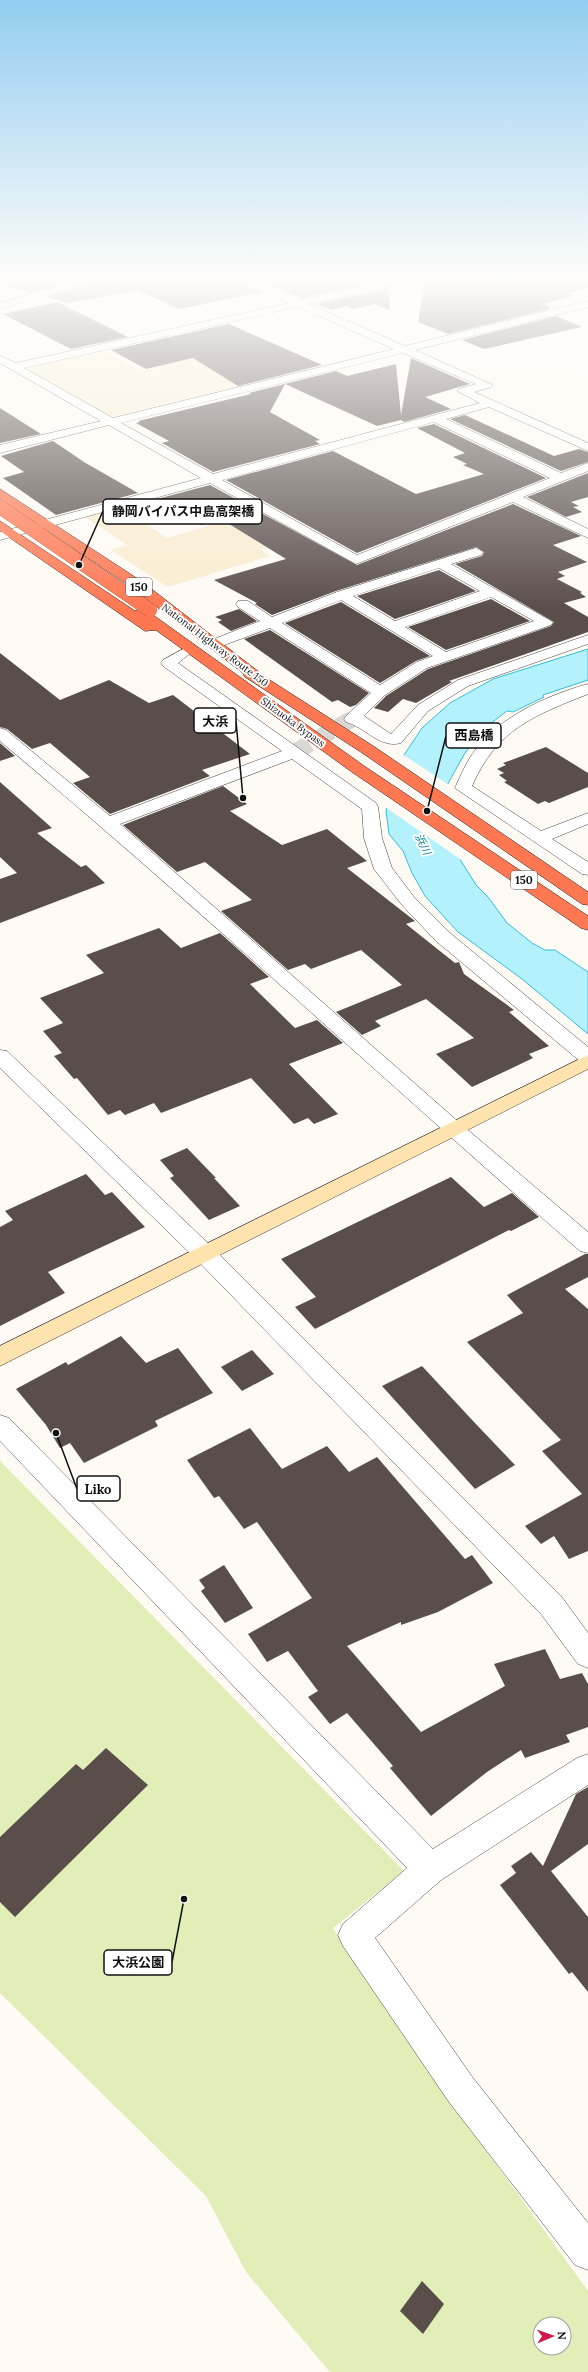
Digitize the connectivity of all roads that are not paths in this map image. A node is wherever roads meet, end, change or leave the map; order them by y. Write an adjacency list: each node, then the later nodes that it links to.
1 (52, 389): 6 (street)
2 (244, 389): 6 (street)
3 (472, 389): 4 (street)
4 (491, 403): 5 (street); 7 (street)
5 (436, 418): 10 (street); 11 (street)
6 (110, 422): 8 (street); 11 (street)
7 (588, 447)
8 (0, 449)
9 (588, 467): 10 (street)
10 (561, 478): 13 (street)
11 (212, 479): 13 (street); 18 (street)
12 (0, 493): 18 (highway, National Highway Route 150 / 150)
13 (513, 497): 17 (street)
14 (0, 507): 27 (highway, Shizuoka Bypass / 150, bridge)
15 (0, 517): 27 (highway, Shizuoka Bypass / 150)
16 (582, 517): 17 (street)
17 (565, 522): 20 (street)
18 (48, 523): 21 (street); 32 (highway, National Highway Route 150 / 150)
19 (0, 524): 21 (highway, National Highway Route 150 / 150)
20 (588, 534)
21 (6, 535): 33 (highway, National Highway Route 150 / 150)
22 (476, 552): 23 (street)
23 (441, 564): 24 (street); 25 (street)
24 (492, 592): 29 (street); 30 (street)
25 (342, 595): 28 (street); 29 (street)
26 (243, 604): 28 (street)
27 (145, 612): 35 (highway, Shizuoka Bypass / 150); 38 (highway, Shizuoka Bypass / 150)
28 (271, 622): 32 (street); 37 (street)
29 (393, 626): 34 (street)
30 (556, 627): 31 (street); 34 (street)
31 (585, 640): 37 (street)
32 (214, 644): 35 (highway, National Highway Route 150 / 150)
33 (185, 652): 38 (highway, National Highway Route 150 / 150); 40 (street)
34 (445, 657): 37 (street)
35 (273, 689): 45 (highway, Shizuoka Bypass / 150)
36 (588, 689): 43 (street)
37 (380, 692)
38 (254, 694): 46 (highway, Shizuoka Bypass / 150)
39 (1, 736): 42 (street)
40 (295, 752): 42 (street); 48 (street)
41 (588, 818): 43 (street)
42 (108, 823): 50 (street)
43 (540, 838): 44 (street)
44 (588, 870)
45 (588, 900)
46 (588, 924)
47 (0, 1056): 52 (street)
48 (588, 1057)
49 (588, 1061): 50 (street)
50 (454, 1130): 51 (street); 52 (street)
51 (588, 1245)
52 (205, 1254): 53 (street); 55 (street)
53 (0, 1357)
54 (0, 1425): 57 (street)
55 (588, 1655)
56 (588, 1768): 57 (street)
57 (430, 1869): 58 (street)
58 (588, 2252)

